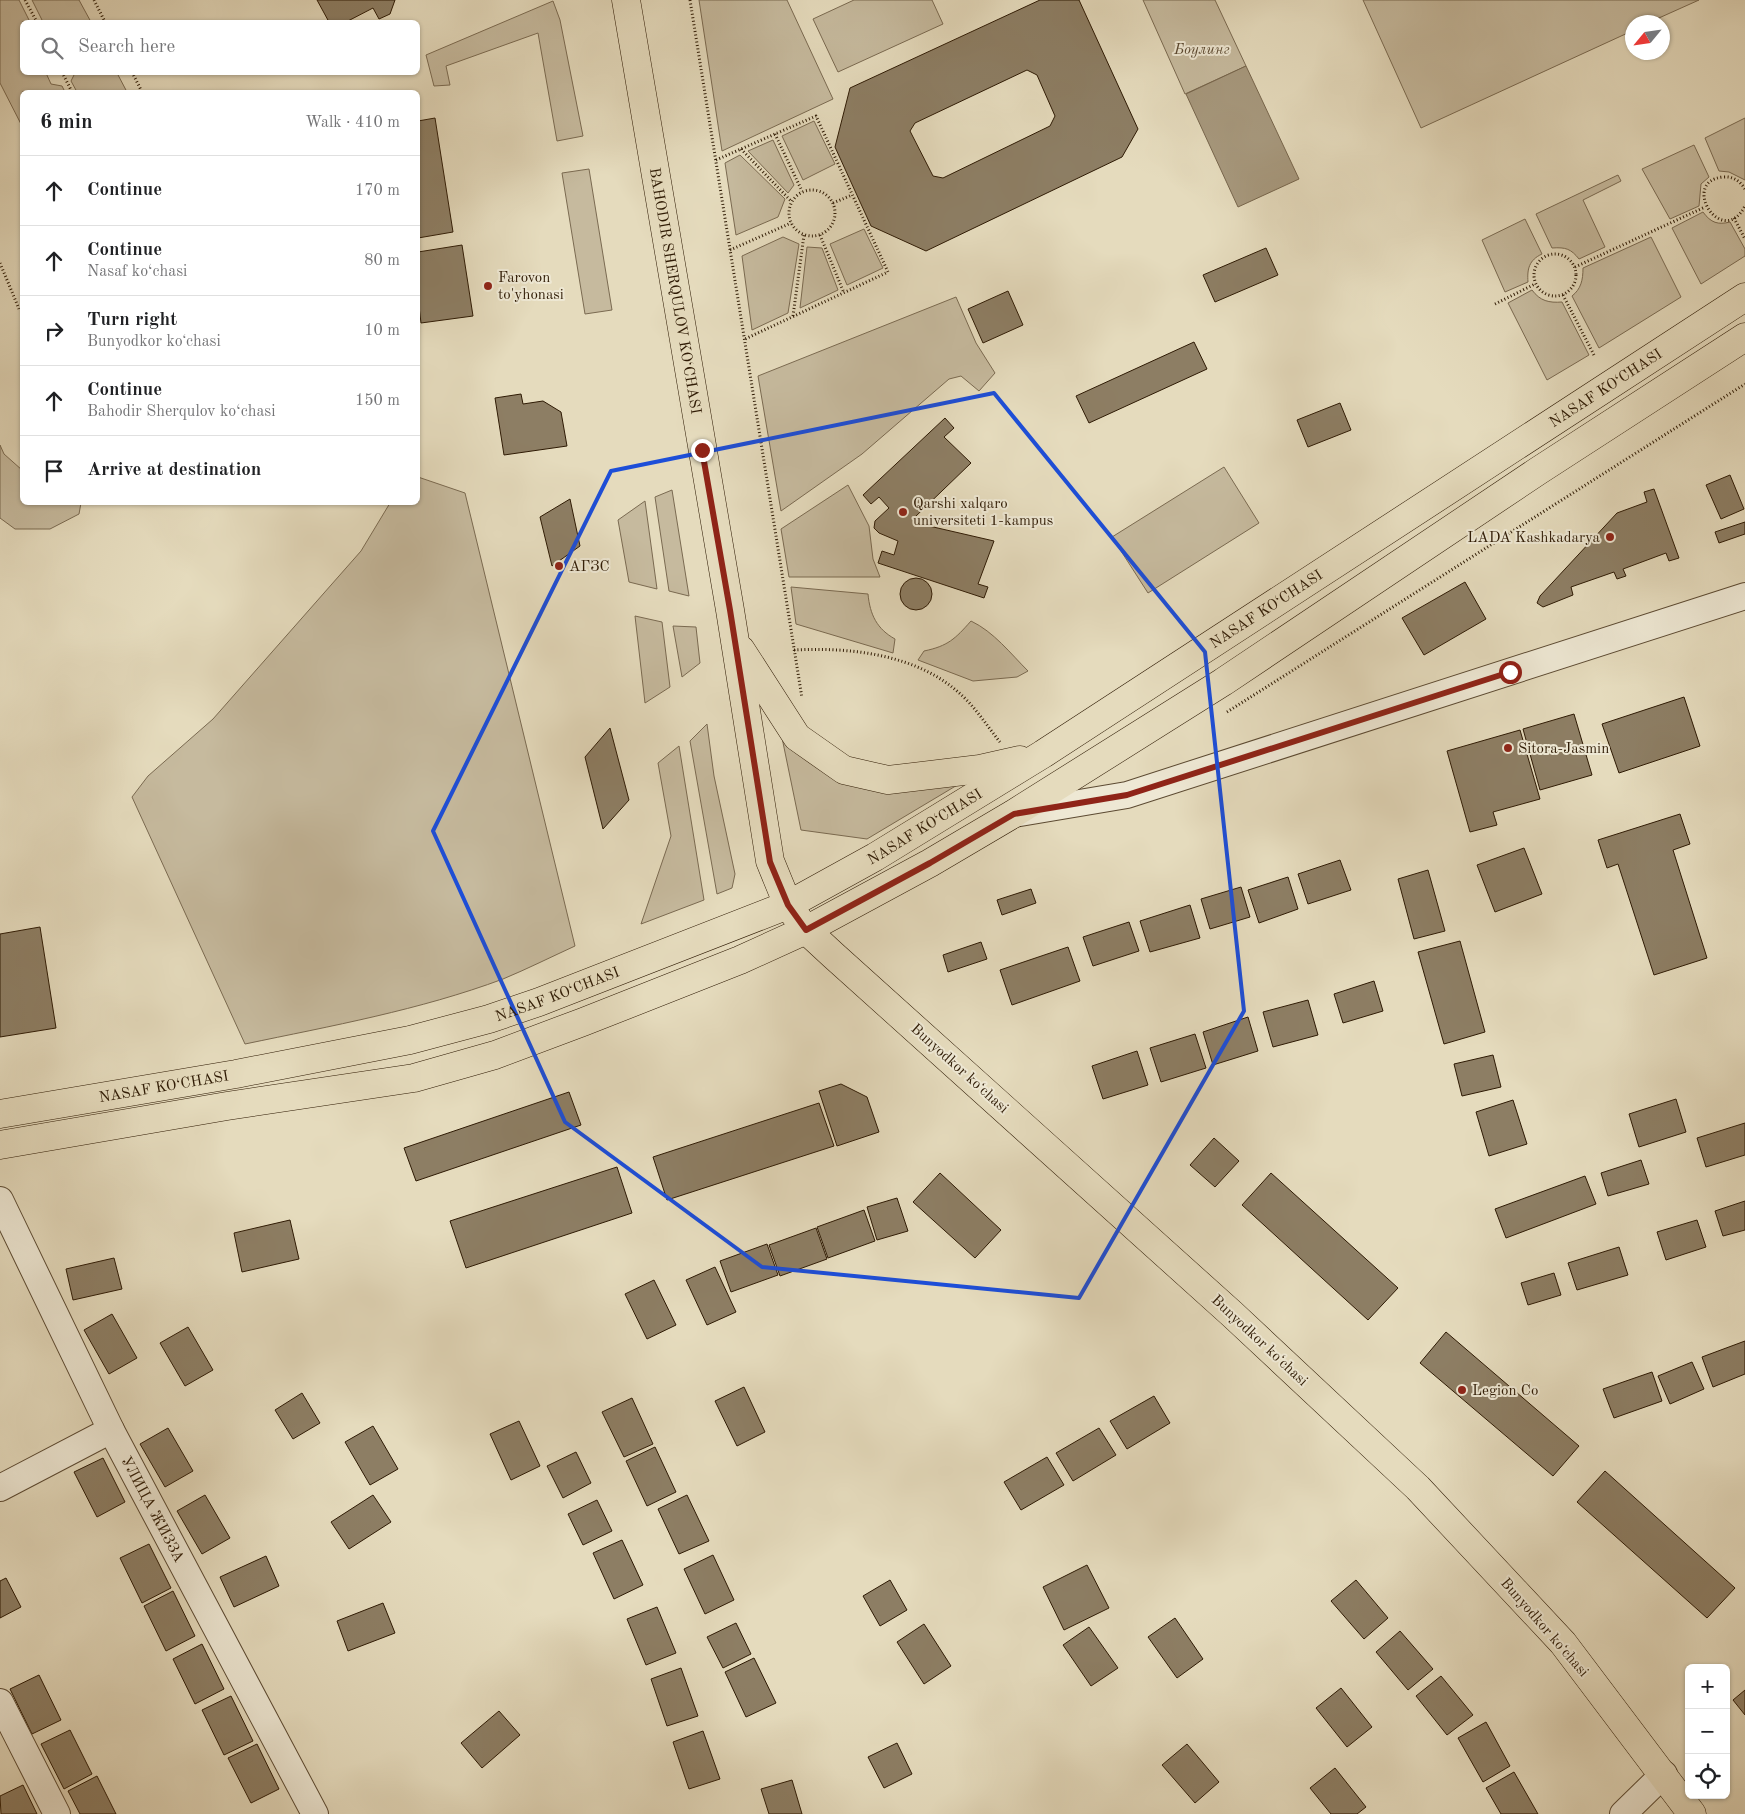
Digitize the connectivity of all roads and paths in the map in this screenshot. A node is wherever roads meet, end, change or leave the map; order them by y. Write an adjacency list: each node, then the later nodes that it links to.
1 (25, 0): 5 (path)
2 (94, 0): 6 (path)
3 (626, 0): 41 (main road, BAHODIR SHERQULOV KO‘CHASI)
4 (690, 0): 13 (path)
5 (36, 20)
6 (104, 20)
7 (64, 75): 9 (path)
8 (134, 75): 10 (path)
9 (71, 90)
10 (141, 90)
11 (775, 134): 12 (path); 15 (path); 16 (path)
12 (741, 149): 13 (path); 17 (path)
13 (716, 160): 26 (path)
14 (1745, 189): 20 (path)
15 (802, 191): 17 (path); 18 (path)
16 (852, 195): 18 (path); 30 (path)
17 (792, 201): 22 (path)
18 (833, 204): 24 (path)
19 (1745, 206): 21 (path)
20 (1705, 207): 21 (path); 28 (path)
21 (1734, 218): 25 (path)
22 (790, 223): 23 (path); 26 (path)
23 (804, 235): 24 (path); 35 (path)
24 (820, 235): 30 (path)
25 (1745, 239)
26 (730, 250): 37 (path)
27 (0, 262): 34 (path)
28 (1575, 267): 29 (path); 31 (path)
29 (1535, 284): 31 (path); 33 (path)
30 (844, 293): 35 (path)
31 (1563, 295): 38 (path)
32 (1745, 297): 46 (main road, NASAF KO‘CHASI)
33 (1495, 304)
34 (19, 309)
35 (793, 317): 37 (path)
36 (1745, 338): 47 (main road, NASAF KO‘CHASI)
37 (745, 339): 42 (path)
38 (1595, 358)
39 (1745, 384): 44 (path)
40 (1745, 596): 47 (street)
41 (735, 642): 46 (main road); 48 (main road, BAHODIR SHERQULOV KO‘CHASI)
42 (794, 650): 43 (path); 45 (path)
43 (803, 704)
44 (1227, 712)
45 (1001, 742)
46 (1043, 754): 48 (main road, NASAF KO‘CHASI)
47 (1014, 814): 49 (main road, NASAF KO‘CHASI)
48 (788, 905): 49 (main road, Bunyodkor koʻchasi); 50 (main road, NASAF KO‘CHASI)
49 (806, 930): 51 (main road, NASAF KO‘CHASI); 56 (main road, Bunyodkor koʻchasi)
50 (0, 1114)
51 (0, 1145)
52 (0, 1200): 53 (street, УЛИЦА ЖИЗЗА)
53 (111, 1430): 54 (street); 58 (street, УЛИЦА ЖИЗЗА)
54 (0, 1488)
55 (0, 1702): 57 (street)
56 (1664, 1774): 59 (street); 60 (main road, Bunyodkor koʻchasi)
57 (57, 1814)
58 (315, 1814)
59 (1623, 1814)
60 (1692, 1814)

